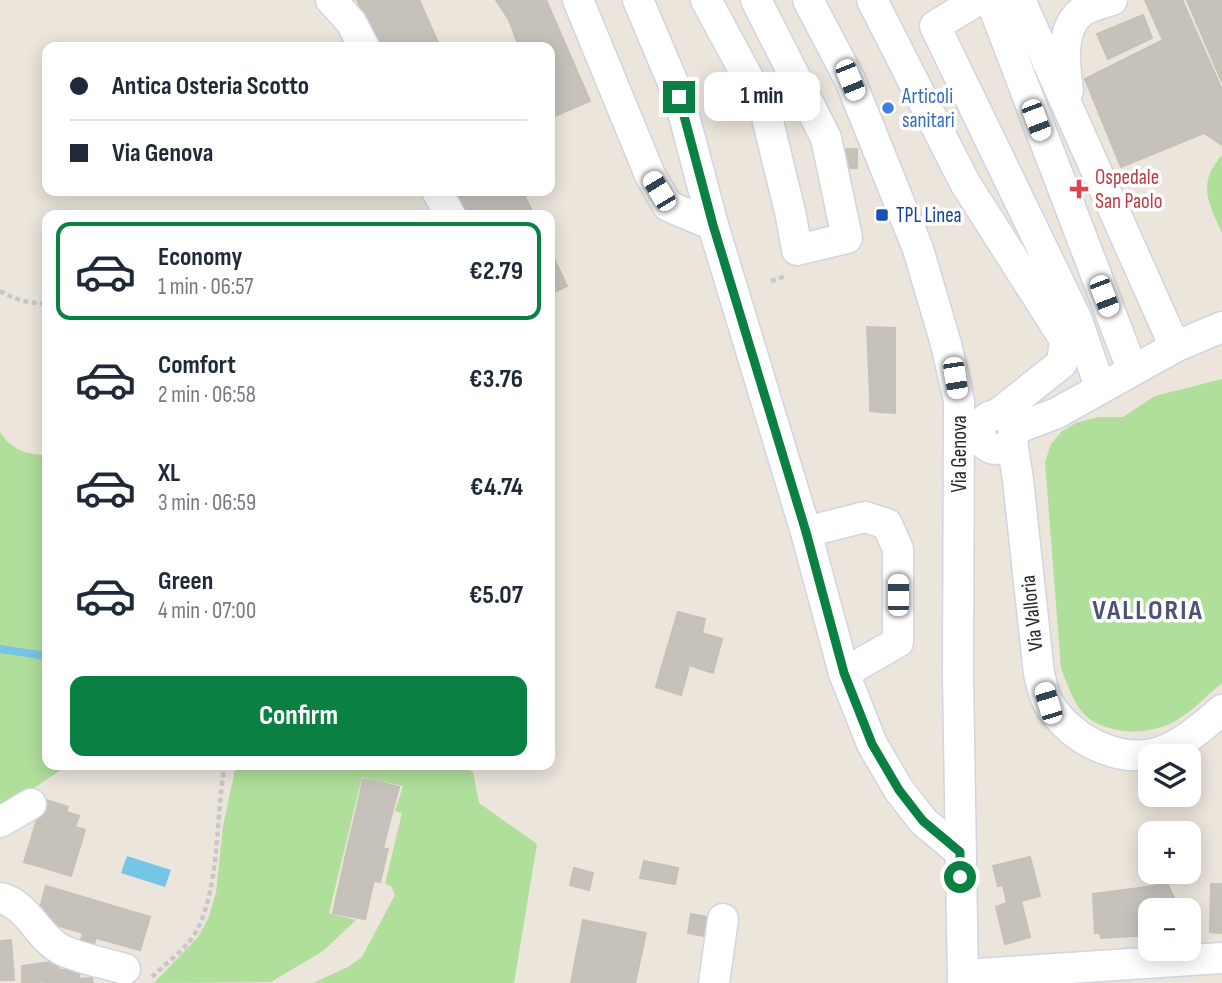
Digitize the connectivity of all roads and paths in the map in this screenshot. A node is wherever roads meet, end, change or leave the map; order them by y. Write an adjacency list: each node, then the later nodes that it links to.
1 (331, 0): 12 (street)
2 (578, 0): 14 (street)
3 (638, 0): 14 (street)
4 (706, 0): 5 (street)
5 (756, 0)
6 (808, 0): 21 (street, Via Genova)
7 (872, 0): 21 (street)
8 (978, 0): 20 (street)
9 (991, 0): 19 (street)
10 (1020, 0): 13 (street)
11 (1112, 0): 13 (street)
12 (361, 42)
13 (1072, 115): 18 (street)
14 (713, 225): 22 (street)
15 (0, 291): 16 (path)
16 (42, 303)
17 (1222, 327): 18 (street)
18 (1175, 347): 19 (street)
19 (1132, 369): 20 (street)
20 (1100, 387): 21 (street)
21 (993, 429): 24 (street, Via Valloria); 28 (street, Via Genova)
22 (806, 532): 23 (street); 23 (street)
23 (844, 673): 28 (street)
24 (1222, 710)
25 (224, 770): 32 (path)
26 (31, 804): 27 (street)
27 (0, 822)
28 (960, 852): 33 (street, Via Genova)
29 (0, 898): 32 (street)
30 (723, 919): 34 (street)
31 (1222, 958): 33 (street, Via Genova)
32 (136, 976)
33 (963, 979)
34 (714, 983)

